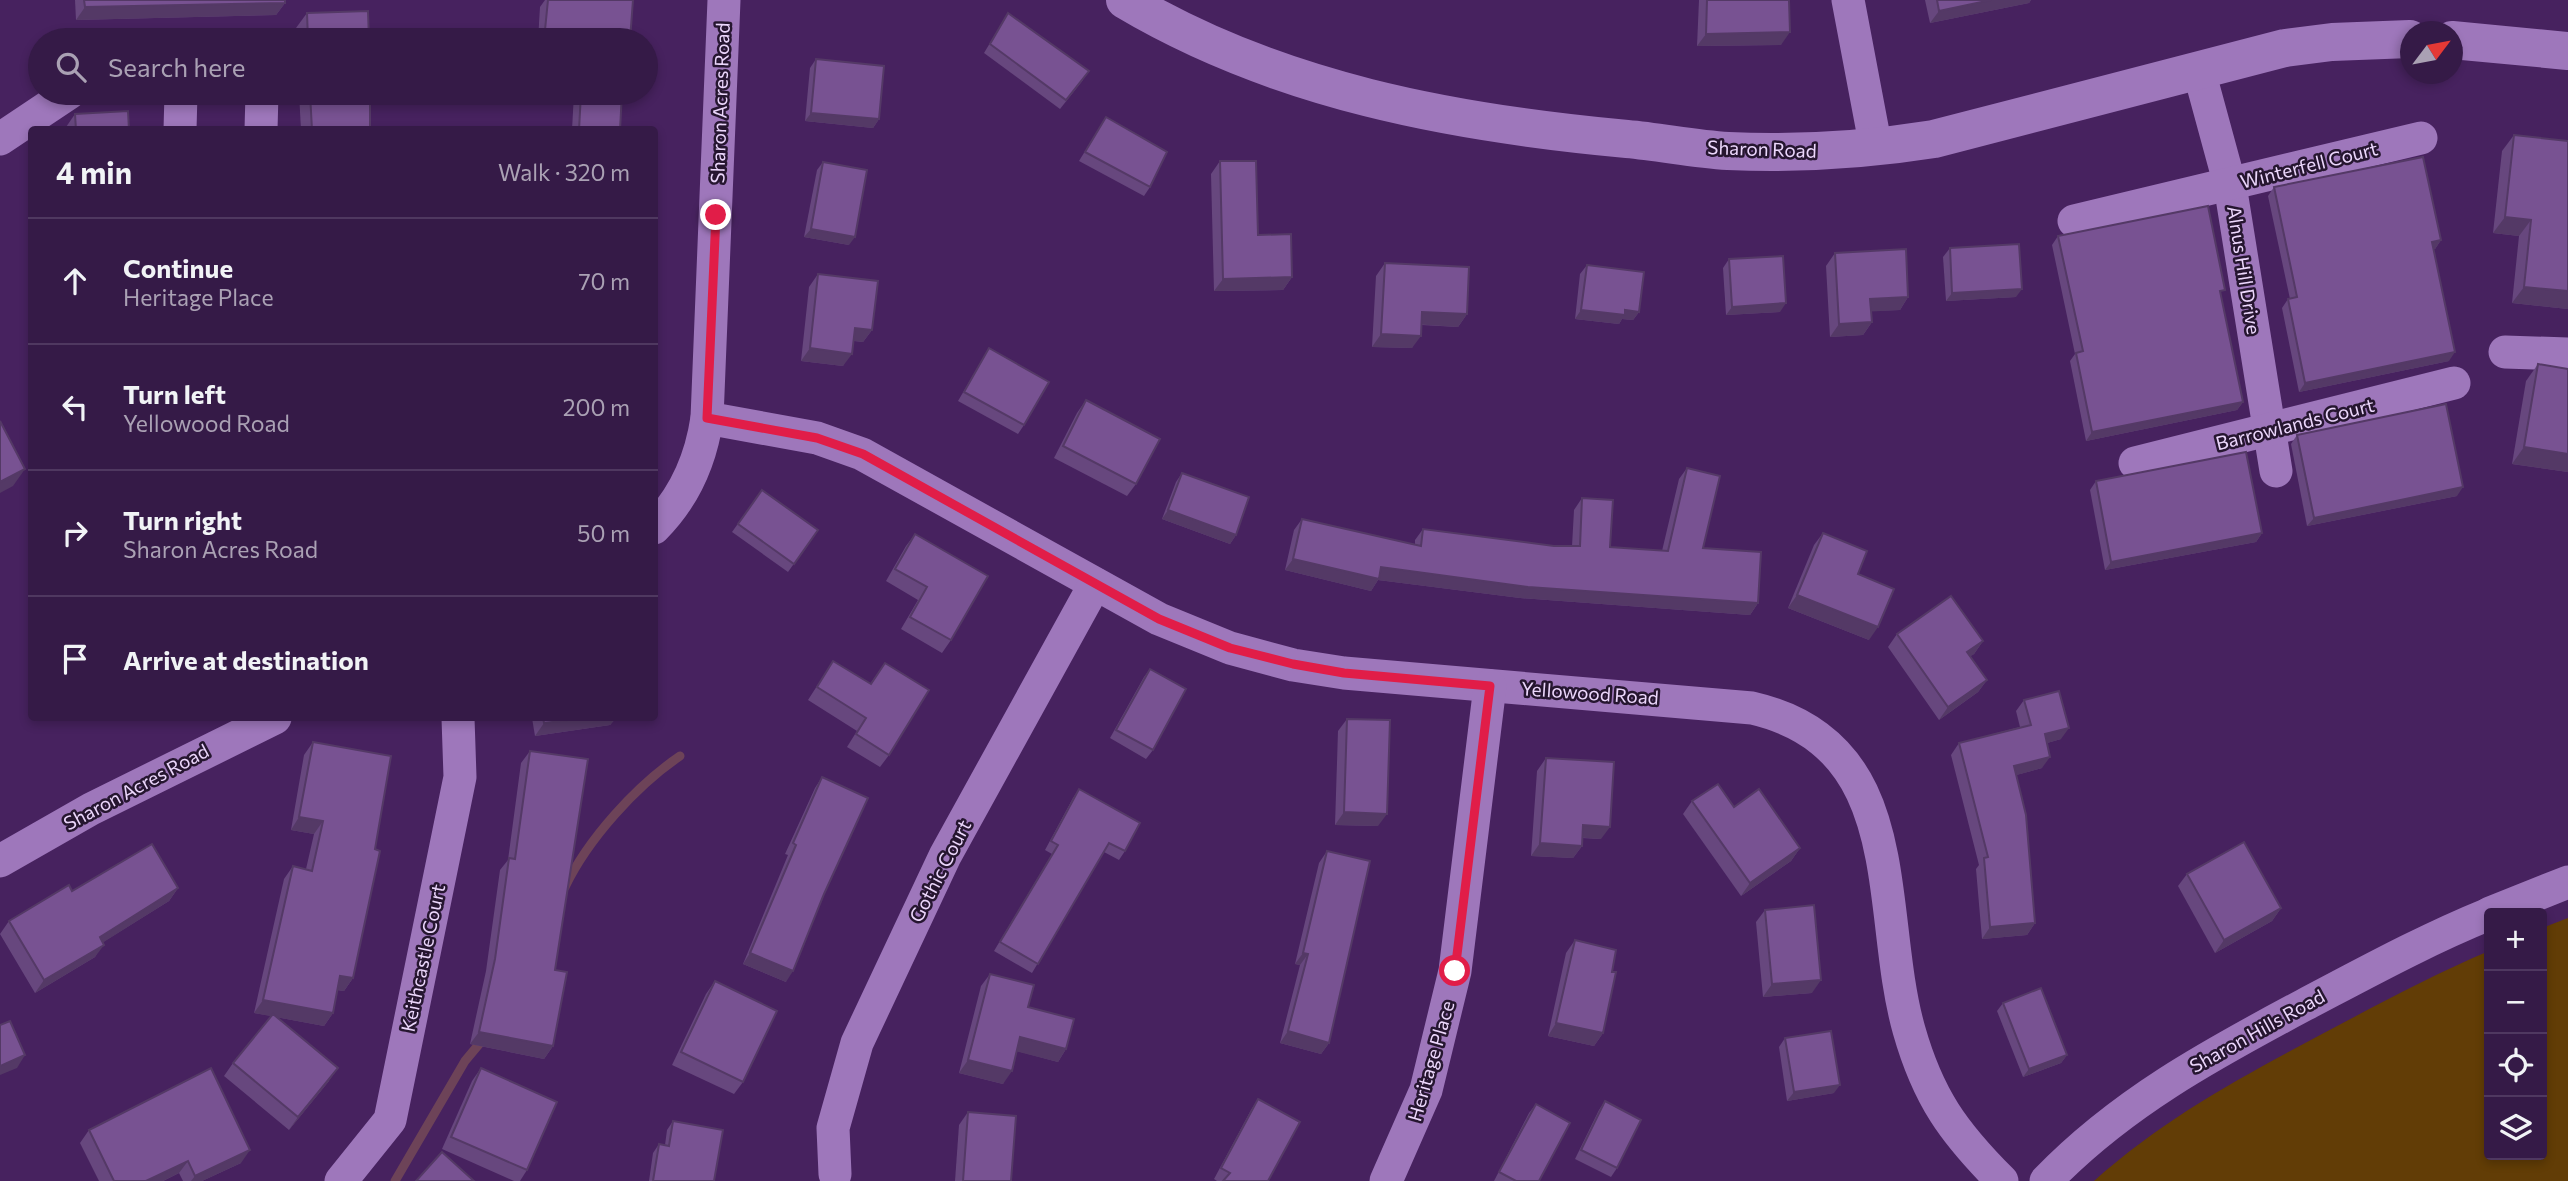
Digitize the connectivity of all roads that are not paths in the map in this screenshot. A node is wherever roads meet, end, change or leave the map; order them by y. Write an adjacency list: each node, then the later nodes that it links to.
1 (724, 0): 21 (street, Sharon Acres Road)
2 (1125, 0): 15 (main road, Sharon Road)
3 (1848, 0): 15 (street)
4 (2400, 39): 7 (main road, Sharon Road)
5 (2463, 41): 6 (main road)
6 (2568, 51)
7 (2199, 71): 15 (main road, Sharon Road); 16 (street, Alnus Hill Drive)
8 (51, 105): 14 (street)
9 (181, 105): 11 (street)
10 (262, 105): 12 (street)
11 (180, 126)
12 (261, 126)
13 (2420, 138): 16 (street, Winterfell Court)
14 (0, 139)
15 (1876, 148)
16 (2230, 185): 17 (street, Winterfell Court); 22 (street, Alnus Hill Drive)
17 (2074, 221)
18 (2505, 352): 19 (street)
19 (2568, 354)
20 (2454, 383): 22 (street, Barrowlands Court)
21 (707, 418): 25 (street, Sharon Acres Road); 26 (street, Yellowood Road)
22 (2271, 431): 23 (street, Barrowlands Court); 24 (street, Alnus Hill Drive)
23 (2135, 463)
24 (2276, 471)
25 (658, 523)
26 (1095, 584): 27 (street, Yellowood Road); 34 (street, Gothic Court)
27 (1490, 686): 36 (street, Heritage Place); 37 (street, Yellowood Road)
28 (269, 721): 30 (street, Sharon Acres Road)
29 (458, 721): 35 (street, Keithcastle Court)
30 (0, 861)
31 (2568, 882): 32 (street, Sharon Hills Road)
32 (2505, 908)
33 (2484, 917): 38 (street, Sharon Hills Road)
34 (835, 1174)
35 (341, 1181)
36 (1387, 1181)
37 (2002, 1181)
38 (2046, 1181)

